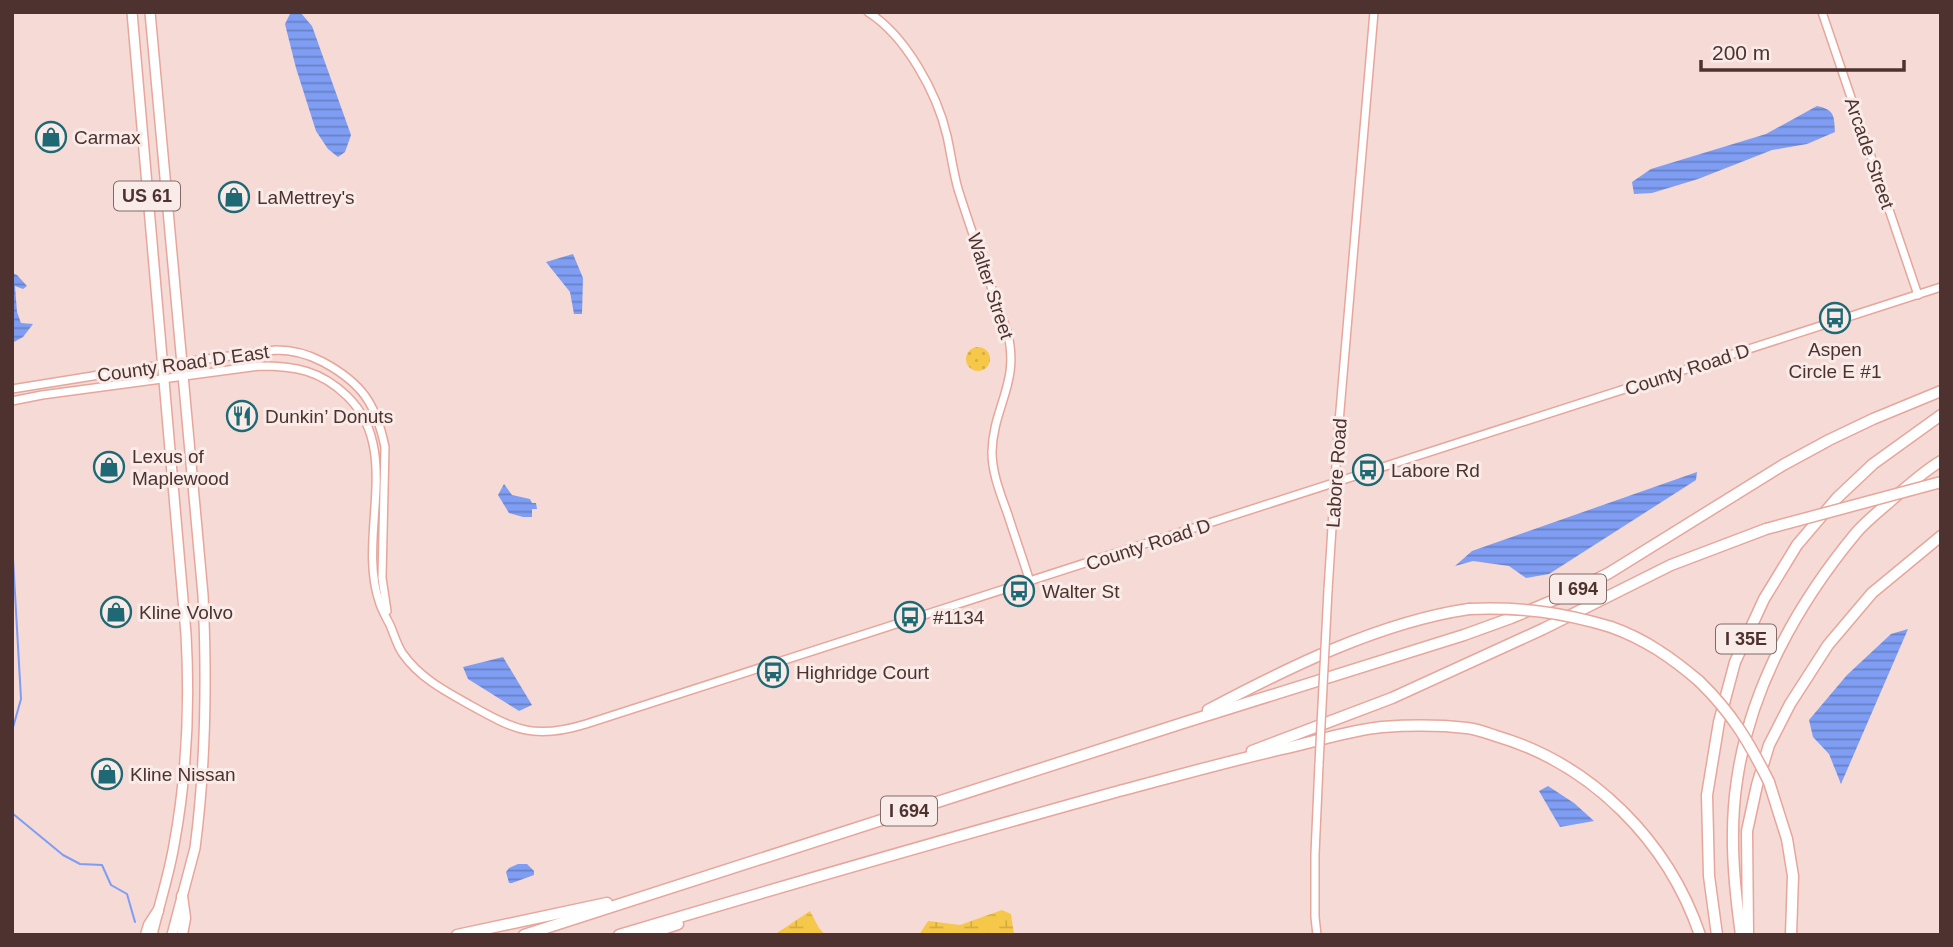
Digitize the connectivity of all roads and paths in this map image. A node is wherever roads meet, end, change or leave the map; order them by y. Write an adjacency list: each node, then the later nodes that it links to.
1 (132, 12): 9 (main road, US 61)
2 (150, 12): 8 (main road, US 61)
3 (868, 12): 20 (street, Walter Street)
4 (1374, 12): 18 (street, Labore Road)
5 (1822, 12): 7 (street, Arcade Street)
6 (1941, 287): 7 (street, County Road D)
7 (1918, 295): 18 (street, County Road D)
8 (182, 363): 9 (street, County Road D East); 10 (main road, US 61); 21 (street, County Road D East)
9 (162, 365): 11 (main road, US 61); 12 (street, County Road D East)
10 (183, 377): 11 (street, County Road D East); 21 (street, County Road D East); 25 (main road, US 61)
11 (163, 379): 14 (street, County Road D East); 27 (main road, US 61)
12 (12, 389)
13 (1941, 391): 22 (highway, I 694)
14 (12, 401)
15 (1941, 415): 38 (highway, I 35E)
16 (1941, 461): 39 (highway, I 35E)
17 (1941, 482): 23 (highway, I 694, bridge)
18 (1335, 483): 20 (street, County Road D); 36 (street, Labore Road, bridge)
19 (1941, 536): 40 (highway)
20 (1030, 582): 21 (street, County Road D)
21 (389, 622)
22 (1186, 722): 26 (highway, I 694); 41 (highway, bridge)
23 (1212, 765): 24 (highway, I 694); 37 (highway)
24 (813, 878): 34 (highway, I 694); 35 (highway)
25 (182, 896): 30 (main road, US 61); 31 (highway)
26 (632, 899): 32 (highway); 33 (highway, I 694)
27 (158, 911): 28 (highway); 29 (main road, US 61)
28 (146, 935)
29 (152, 935)
30 (172, 935)
31 (182, 935)
32 (457, 935)
33 (524, 935)
34 (619, 935)
35 (645, 935)
36 (1317, 935)
37 (1700, 935)
38 (1717, 935)
39 (1741, 935)
40 (1748, 935)
41 (1791, 935)

